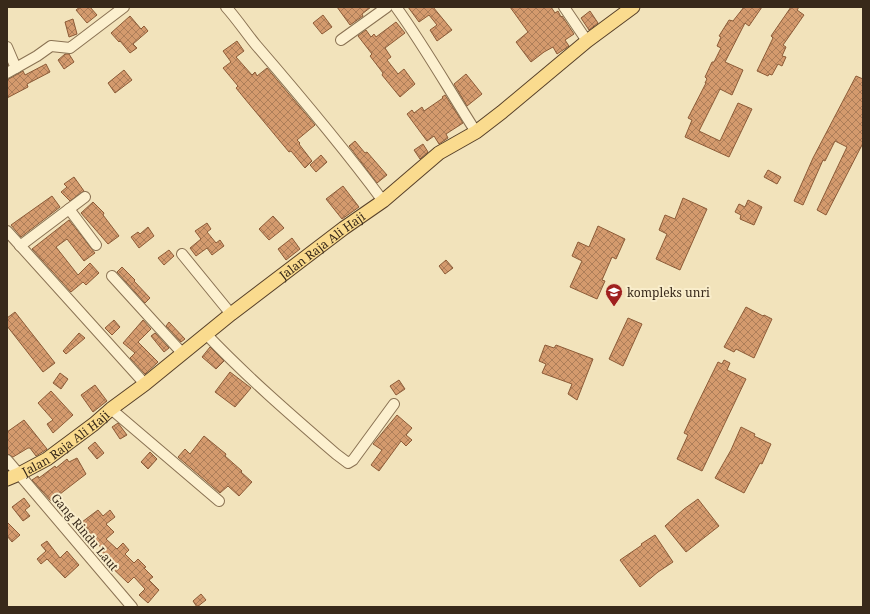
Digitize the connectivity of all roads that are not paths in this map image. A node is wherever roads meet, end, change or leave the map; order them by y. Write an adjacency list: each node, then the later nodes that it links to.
1 (124, 7): 10 (street)
2 (226, 7): 13 (street)
3 (387, 7): 7 (street)
4 (396, 7): 11 (street)
5 (564, 7): 8 (street)
6 (633, 7): 8 (main road, Jalan Raja Ali Haji)
7 (341, 40)
8 (587, 41): 11 (main road, Jalan Raja Ali Haji)
9 (7, 47): 10 (street)
10 (12, 71)
11 (476, 132): 13 (main road, Jalan Raja Ali Haji)
12 (85, 197): 14 (street)
13 (383, 201): 20 (main road, Jalan Raja Ali Haji)
14 (69, 208): 16 (street); 17 (street)
15 (7, 231): 17 (street)
16 (96, 245)
17 (20, 246): 23 (street)
18 (182, 254): 20 (street)
19 (112, 276): 22 (street)
20 (231, 314): 21 (main road, Jalan Raja Ali Haji)
21 (206, 334): 22 (main road, Jalan Raja Ali Haji); 24 (street)
22 (182, 354): 23 (main road, Jalan Raja Ali Haji)
23 (146, 384): 25 (main road, Jalan Raja Ali Haji)
24 (394, 404)
25 (111, 409): 27 (main road, Jalan Raja Ali Haji); 28 (street)
26 (7, 460): 27 (street, Gang Rindu Laut)
27 (13, 477): 29 (street, Gang Rindu Laut)
28 (219, 501)
29 (132, 607)

